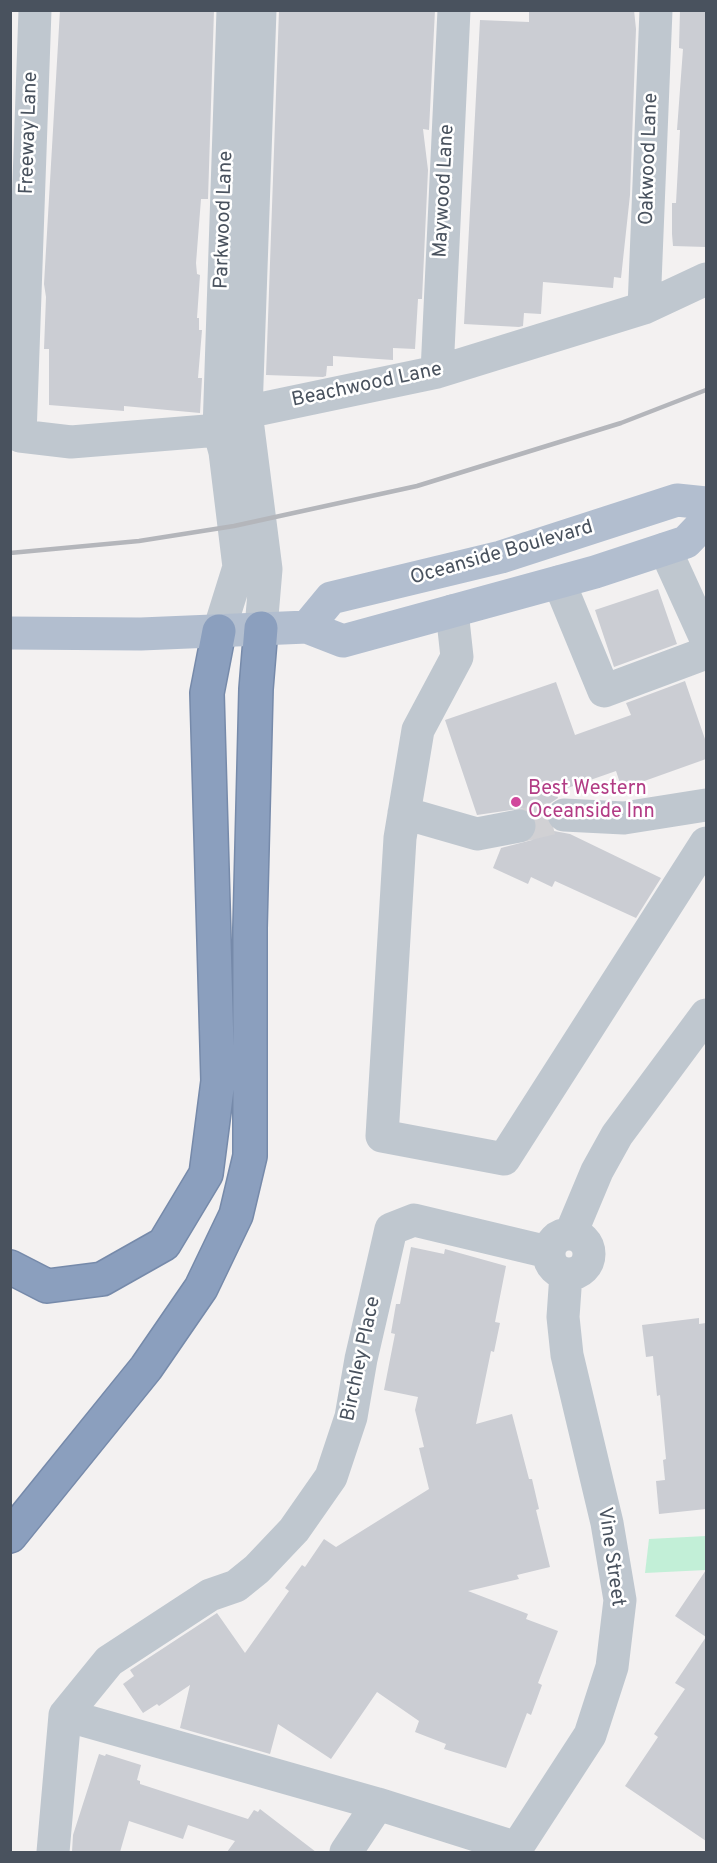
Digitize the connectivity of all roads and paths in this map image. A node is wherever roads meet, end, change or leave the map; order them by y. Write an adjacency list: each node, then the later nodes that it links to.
1 (35, 10): 11 (street, Freeway Lane)
2 (233, 10): 10 (street, Parkwood Lane)
3 (260, 10): 9 (street, Parkwood Lane)
4 (454, 10): 8 (street, Maywood Lane)
5 (656, 10): 7 (street, Oakwood Lane)
6 (706, 279): 7 (street, Beachwood Lane)
7 (644, 308): 8 (street, Beachwood Lane)
8 (437, 372): 9 (street, Beachwood Lane)
9 (246, 412): 10 (street, Beachwood Lane); 18 (street, Parkwood Lane)
10 (219, 430): 11 (street, Beachwood Lane); 19 (street, Parkwood Lane)
11 (20, 436)
12 (706, 503): 17 (main road, Oceanside Boulevard)
13 (706, 521): 14 (main road, Oceanside Boulevard)
14 (665, 549): 15 (main road, Oceanside Boulevard); 21 (street)
15 (559, 582): 16 (main road, Oceanside Boulevard); 22 (street)
16 (452, 611): 17 (main road, Oceanside Boulevard); 24 (street)
17 (308, 627): 18 (main road, Oceanside Boulevard)
18 (261, 628): 19 (main road, Oceanside Boulevard); 31 (highway)
19 (219, 631): 20 (main road, Oceanside Boulevard); 30 (highway)
20 (10, 633)
21 (706, 639)
22 (706, 652)
23 (706, 805): 25 (street)
24 (404, 813): 26 (street); 27 (street)
25 (564, 815)
26 (519, 826)
27 (706, 843)
28 (706, 1015): 29 (street, Vine Street)
29 (562, 1253): 32 (street, Birchley Place); 34 (street, Vine Street)
30 (10, 1267)
31 (10, 1536)
32 (65, 1714): 33 (street); 35 (street)
33 (378, 1804): 34 (street); 36 (street)
34 (515, 1850)
35 (53, 1852)
36 (346, 1852)

